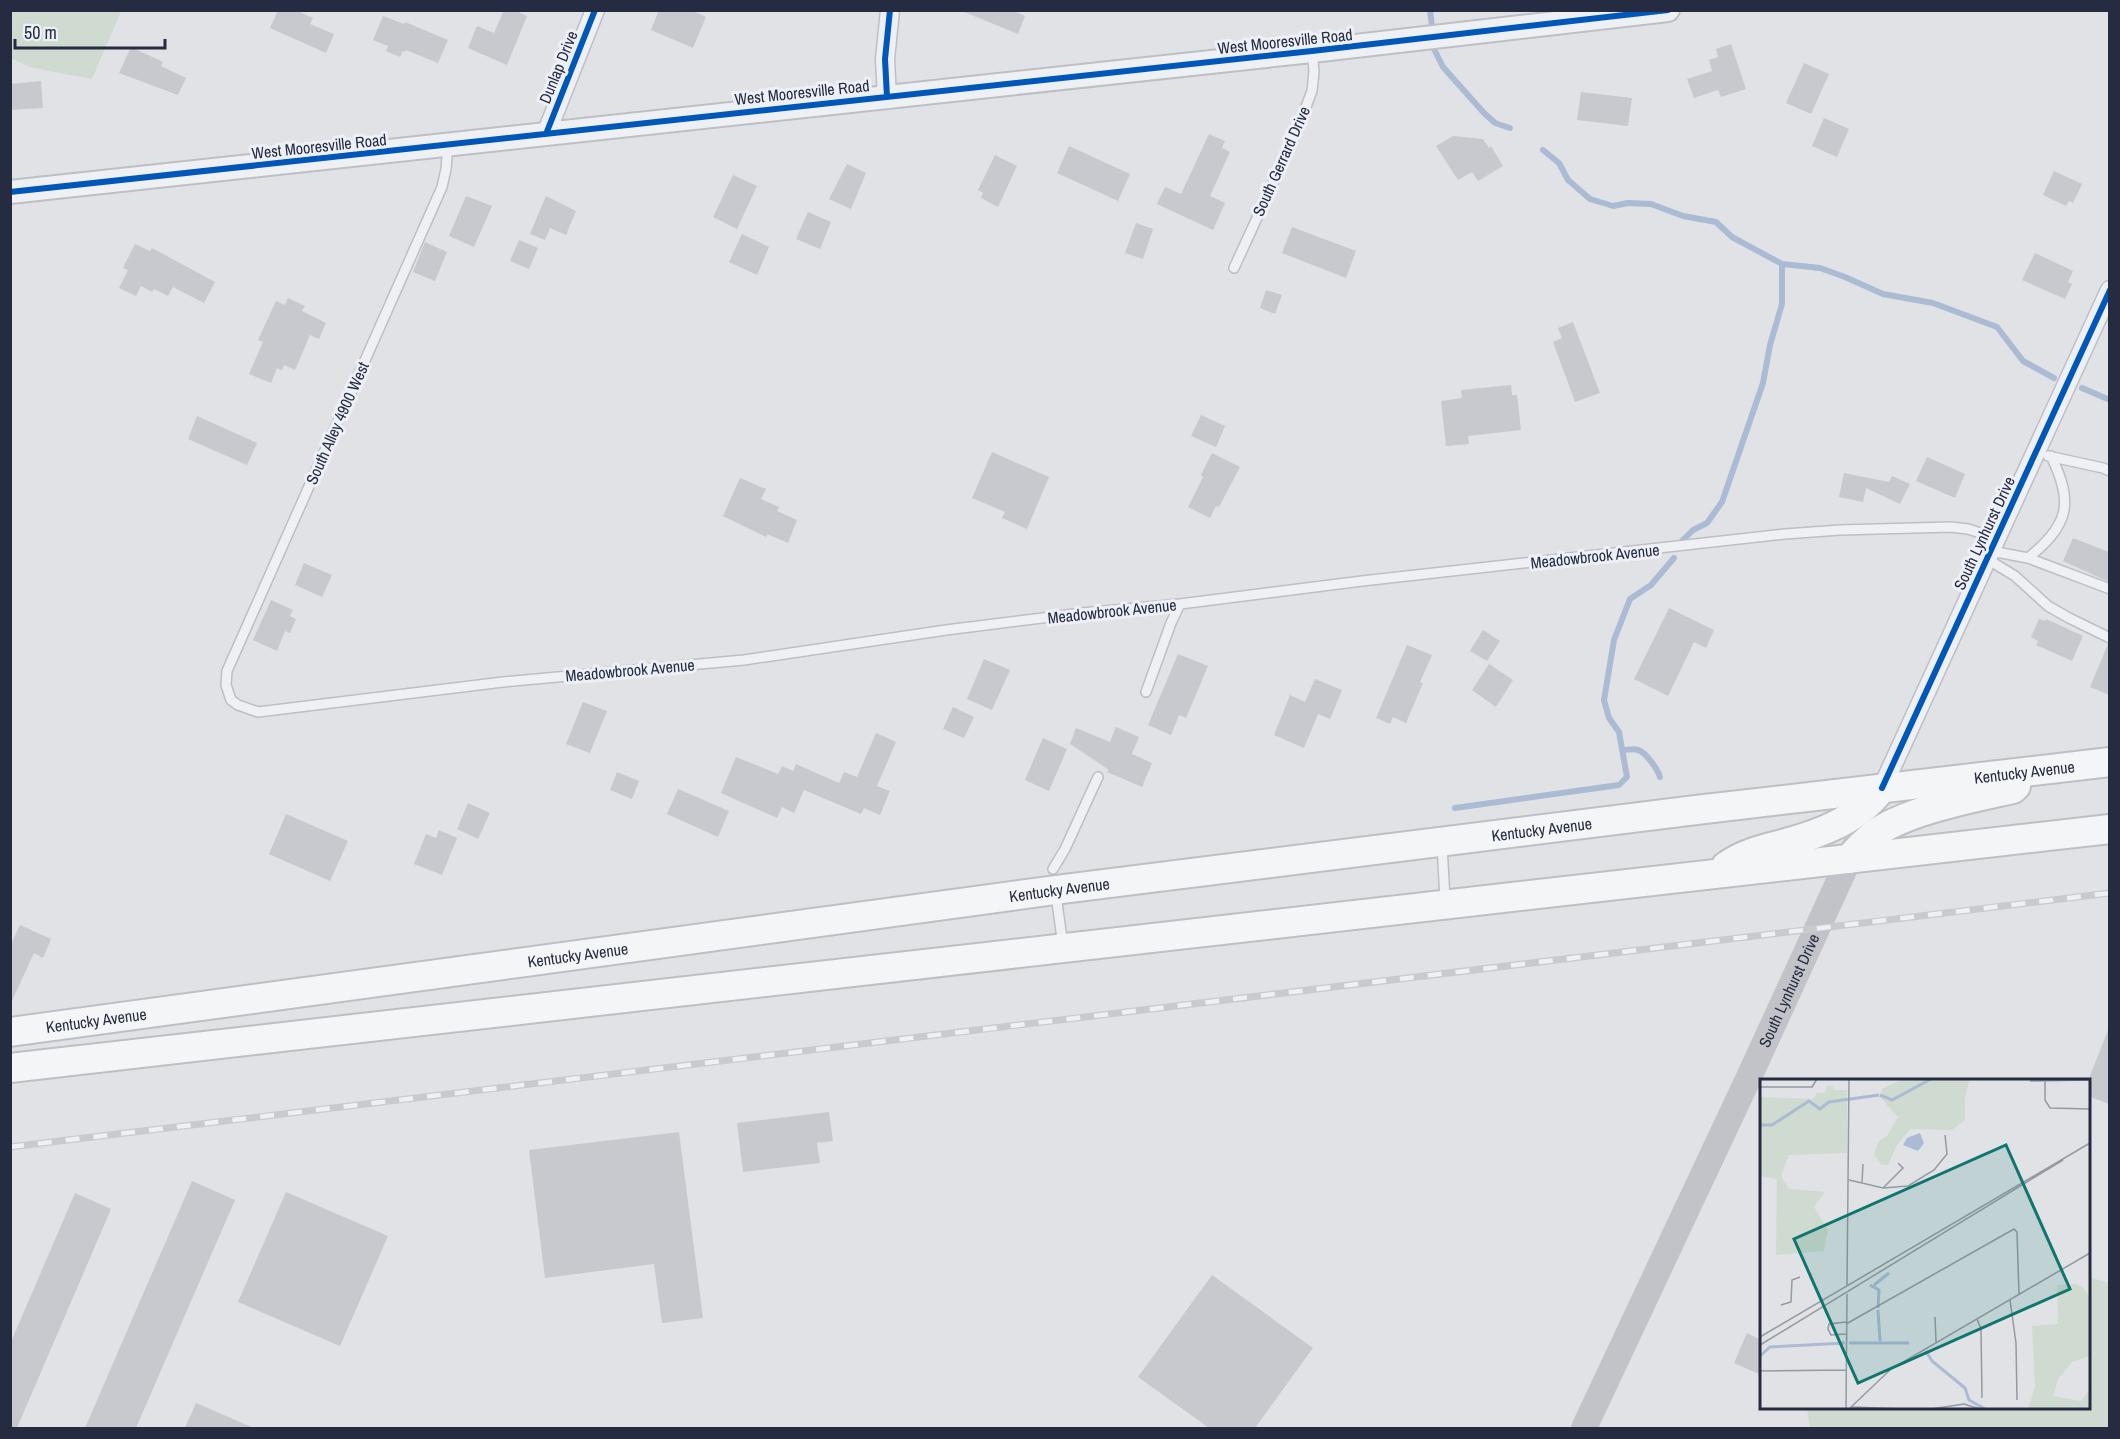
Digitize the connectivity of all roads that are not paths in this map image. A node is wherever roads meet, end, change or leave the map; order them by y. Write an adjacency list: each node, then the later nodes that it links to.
1 (596, 10): 6 (street, Dunlap Drive)
2 (890, 10): 5 (street)
3 (1668, 10): 4 (street, West Mooresville Road)
4 (1312, 51): 5 (street, West Mooresville Road); 9 (lane, South Gerrard Drive)
5 (887, 97): 6 (street, West Mooresville Road)
6 (546, 134): 7 (street, West Mooresville Road)
7 (448, 145): 8 (street, West Mooresville Road); 19 (lane, South Alley 4900 West)
8 (10, 192)
9 (1234, 268)
10 (2109, 290): 11 (street, South Lynhurst Drive)
11 (2043, 454): 12 (lane); 13 (street, South Lynhurst Drive); 14 (lane)
12 (2109, 471)
13 (1991, 550): 14 (lane); 16 (lane, Meadowbrook Avenue); 17 (lane); 23 (street, South Lynhurst Drive)
14 (2028, 558): 15 (lane)
15 (2109, 589)
16 (1180, 604): 18 (lane); 19 (lane, Meadowbrook Avenue)
17 (2109, 638)
18 (1146, 692)
19 (231, 700)
20 (2109, 762): 21 (main road, Kentucky Avenue)
21 (2035, 770): 23 (main road, Kentucky Avenue); 26 (main road)
22 (1098, 777): 28 (lane)
23 (1882, 788): 25 (main road, Kentucky Avenue); 26 (main road, South Lynhurst Drive); 27 (main road)
24 (2109, 829): 26 (main road)
25 (1442, 842): 28 (main road, Kentucky Avenue); 29 (lane)
26 (1849, 859): 27 (main road); 33 (main road, South Lynhurst Drive)
27 (1711, 875): 29 (main road)
28 (1054, 880): 30 (lane); 31 (main road, Kentucky Avenue)
29 (1446, 906): 30 (main road)
30 (1064, 949): 32 (main road)
31 (10, 1032)
32 (10, 1068)
33 (1584, 1428)

